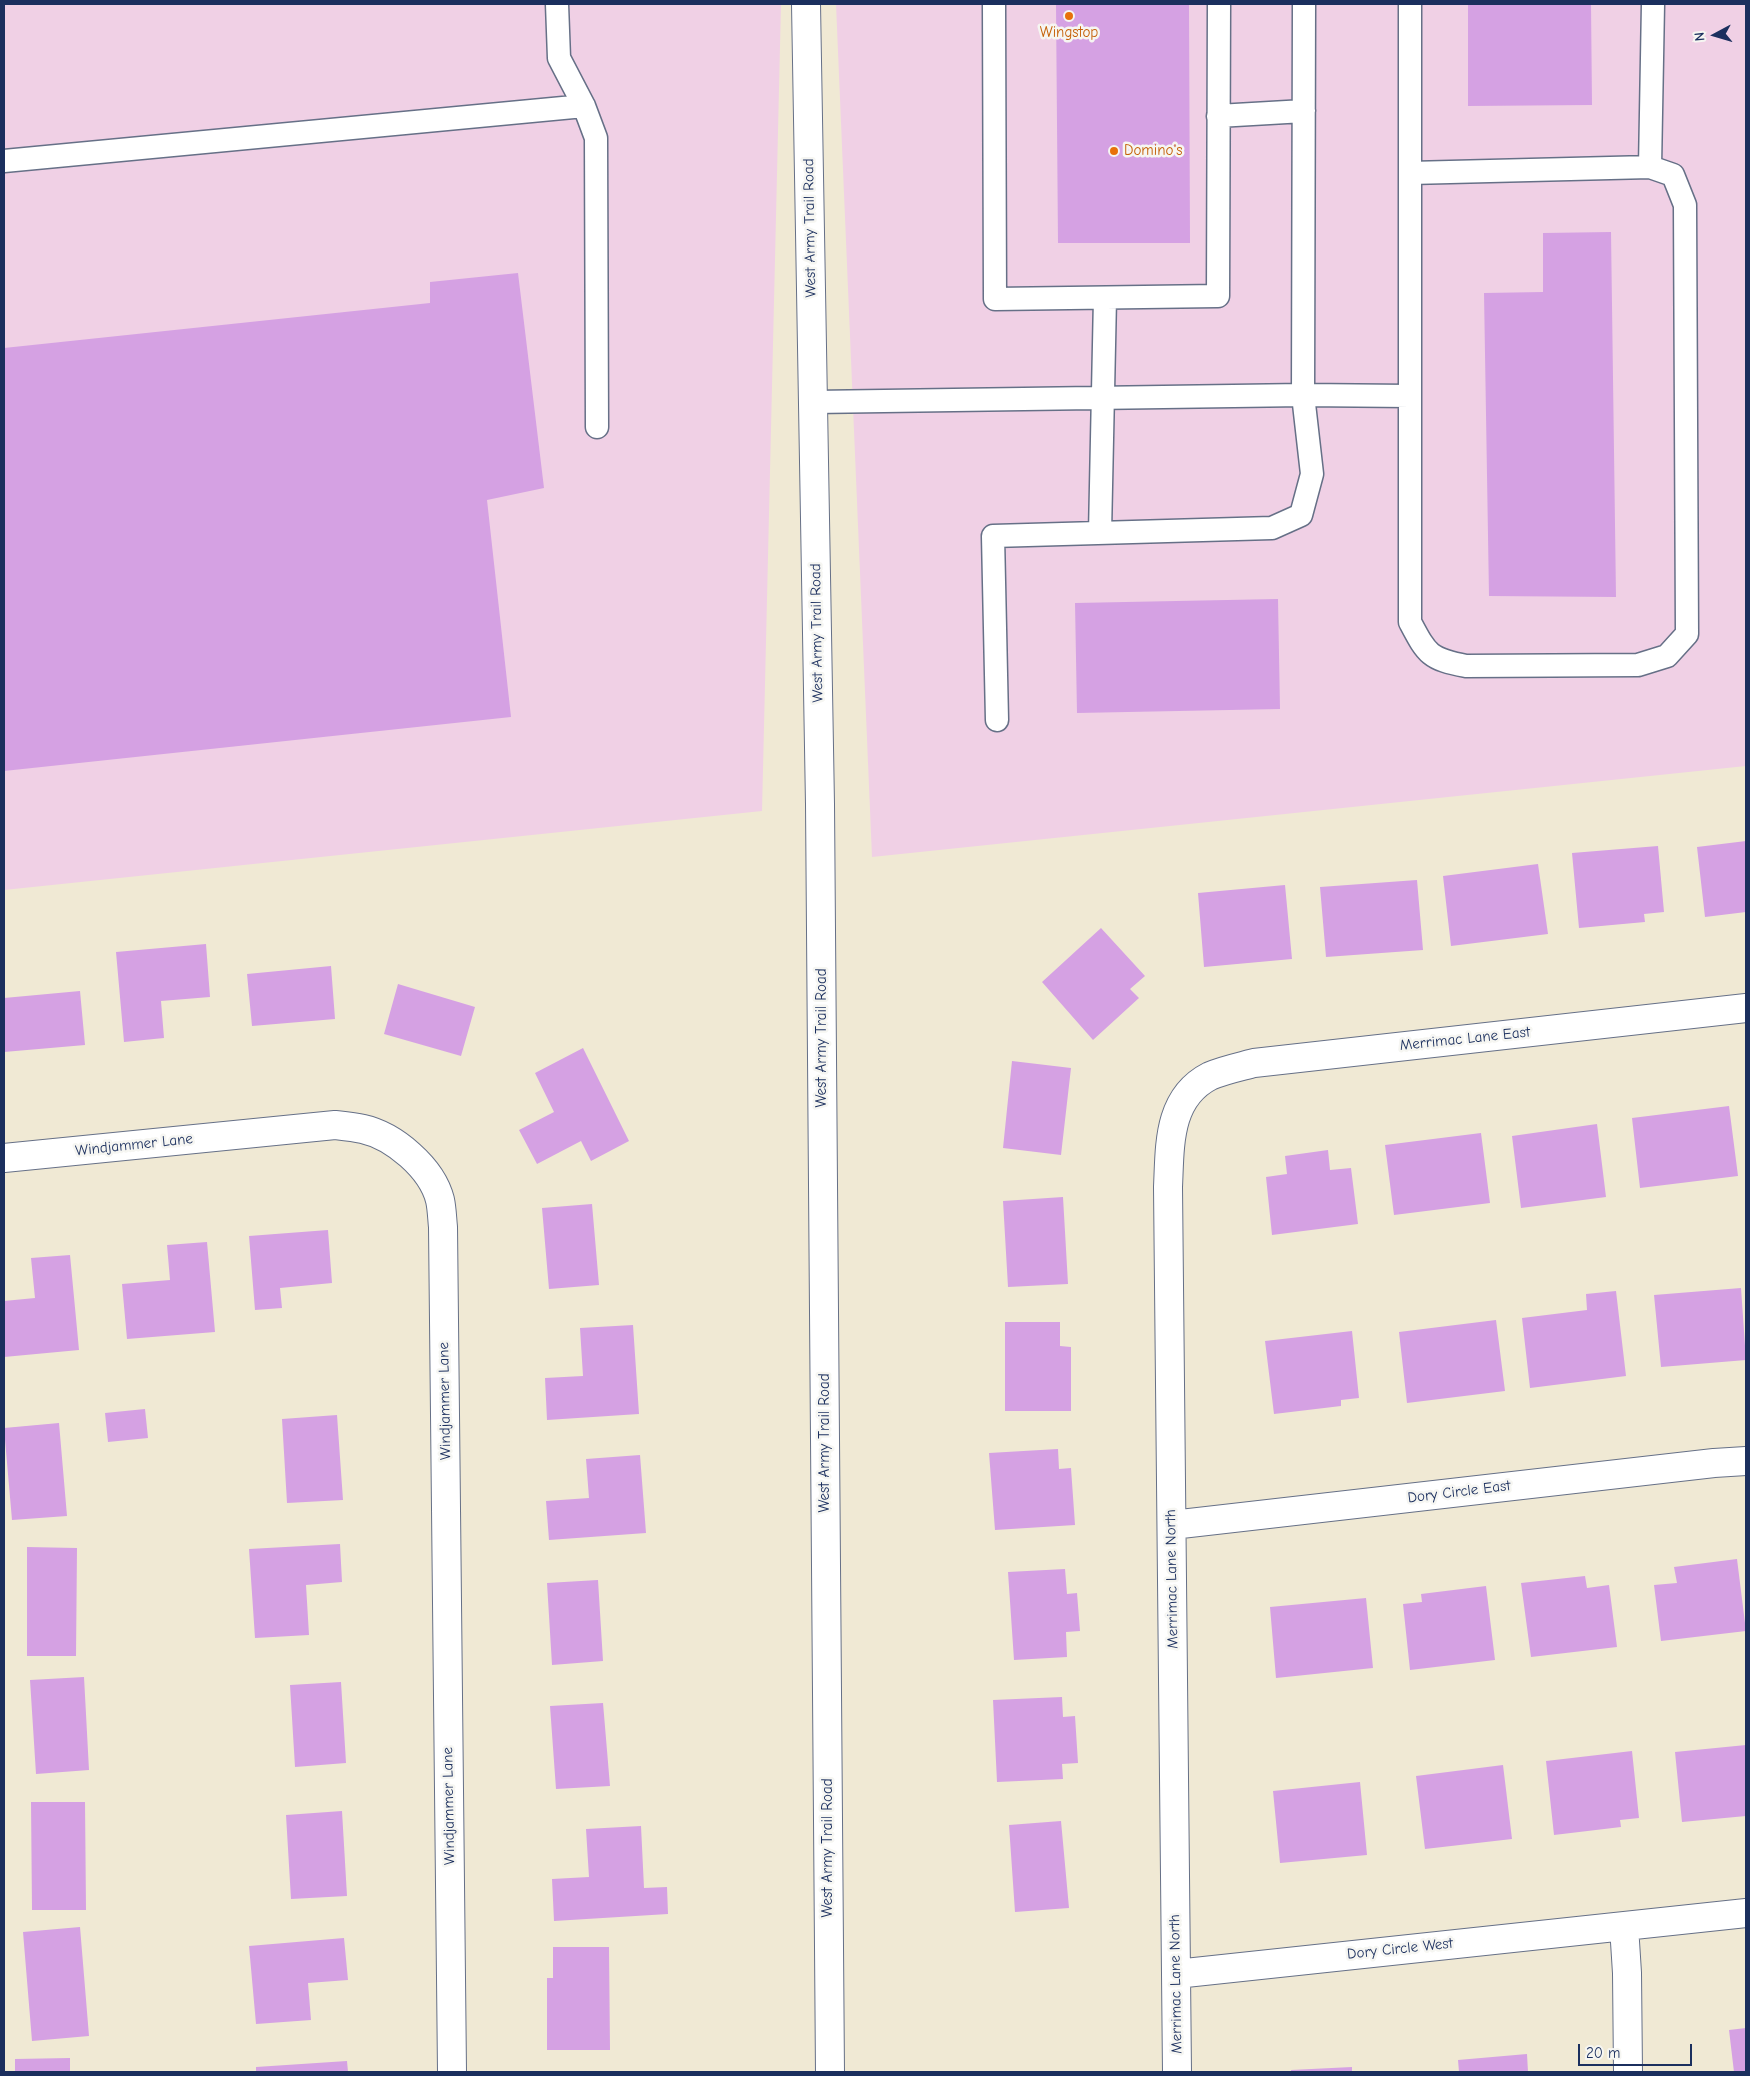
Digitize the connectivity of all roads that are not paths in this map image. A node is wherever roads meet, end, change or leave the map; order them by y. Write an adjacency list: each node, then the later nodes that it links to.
1 (557, 4): 8 (lane)
2 (806, 4): 18 (street, West Army Trail Road)
3 (994, 4): 14 (lane)
4 (1219, 4): 10 (lane)
5 (1304, 4): 9 (lane)
6 (1410, 4): 13 (lane)
7 (1653, 4): 12 (lane)
8 (584, 106): 11 (lane); 19 (lane)
9 (1304, 111): 10 (lane); 15 (lane)
10 (1218, 116): 14 (lane)
11 (4, 161)
12 (1650, 167): 13 (lane); 16 (lane)
13 (1410, 173): 16 (lane)
14 (1105, 298): 17 (lane)
15 (1303, 395): 16 (lane); 17 (lane); 20 (lane)
16 (1410, 396)
17 (1103, 398): 18 (lane); 20 (lane)
18 (814, 402): 31 (street, West Army Trail Road)
19 (597, 427)
20 (1100, 533): 21 (lane)
21 (996, 720)
22 (1746, 1008): 23 (street, Merrimac Lane East)
23 (1190, 1091): 26 (street, Merrimac Lane North)
24 (4, 1158): 30 (street, Windjammer Lane)
25 (1746, 1462): 26 (street, Dory Circle East)
26 (1172, 1525): 29 (street, Merrimac Lane North)
27 (1746, 1913): 28 (street, Dory Circle West)
28 (1624, 1926): 29 (street, Dory Circle West); 33 (street)
29 (1176, 1974): 32 (street, Merrimac Lane North)
30 (452, 2072)
31 (830, 2072)
32 (1177, 2072)
33 (1628, 2072)

